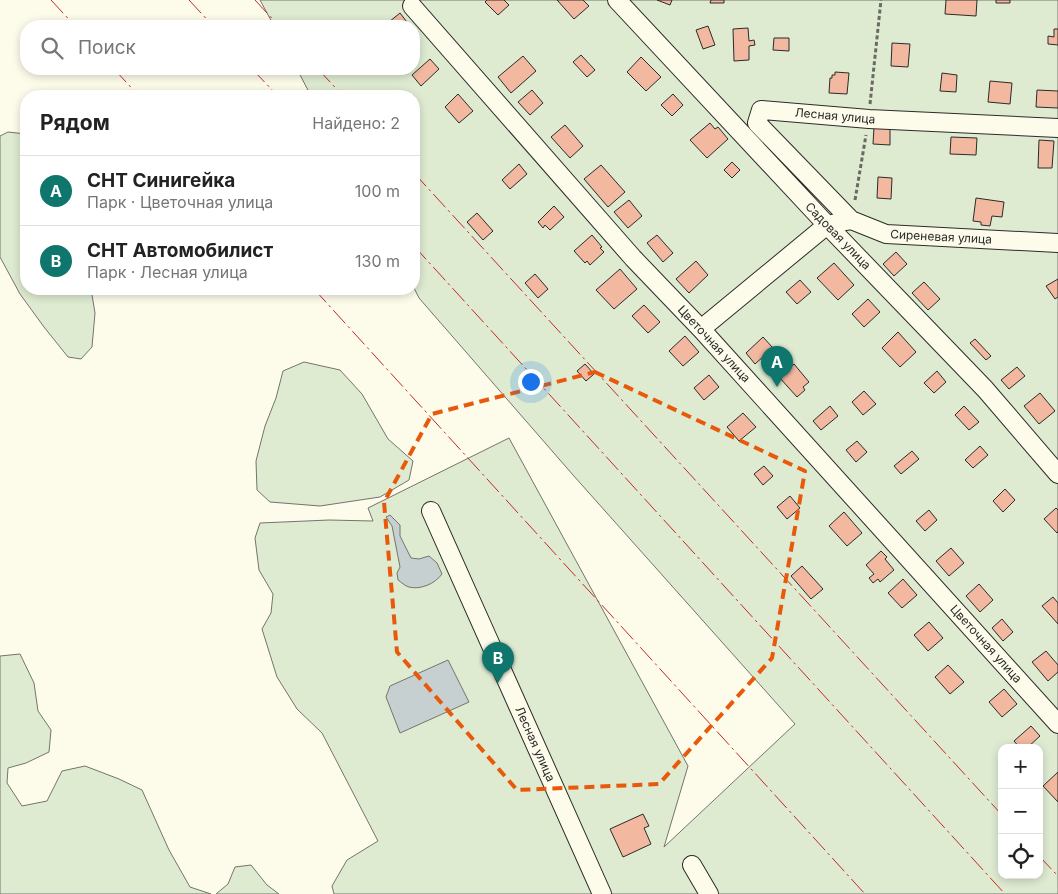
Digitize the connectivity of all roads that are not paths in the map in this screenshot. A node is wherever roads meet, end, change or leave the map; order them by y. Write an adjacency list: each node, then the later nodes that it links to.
1 (617, 0): 5 (street, Садовая улица)
2 (412, 6): 7 (street, Цветочная улица)
3 (1058, 128): 4 (street, Лесная улица)
4 (851, 220): 5 (street); 6 (street, Сиреневая улица)
5 (827, 225): 7 (street); 8 (street, Садовая улица)
6 (1058, 243)
7 (701, 329): 10 (street, Цветочная улица)
8 (1058, 474)
9 (431, 511): 12 (street, Лесная улица)
10 (1058, 724)
11 (692, 865): 13 (street)
12 (602, 894)
13 (709, 894)

